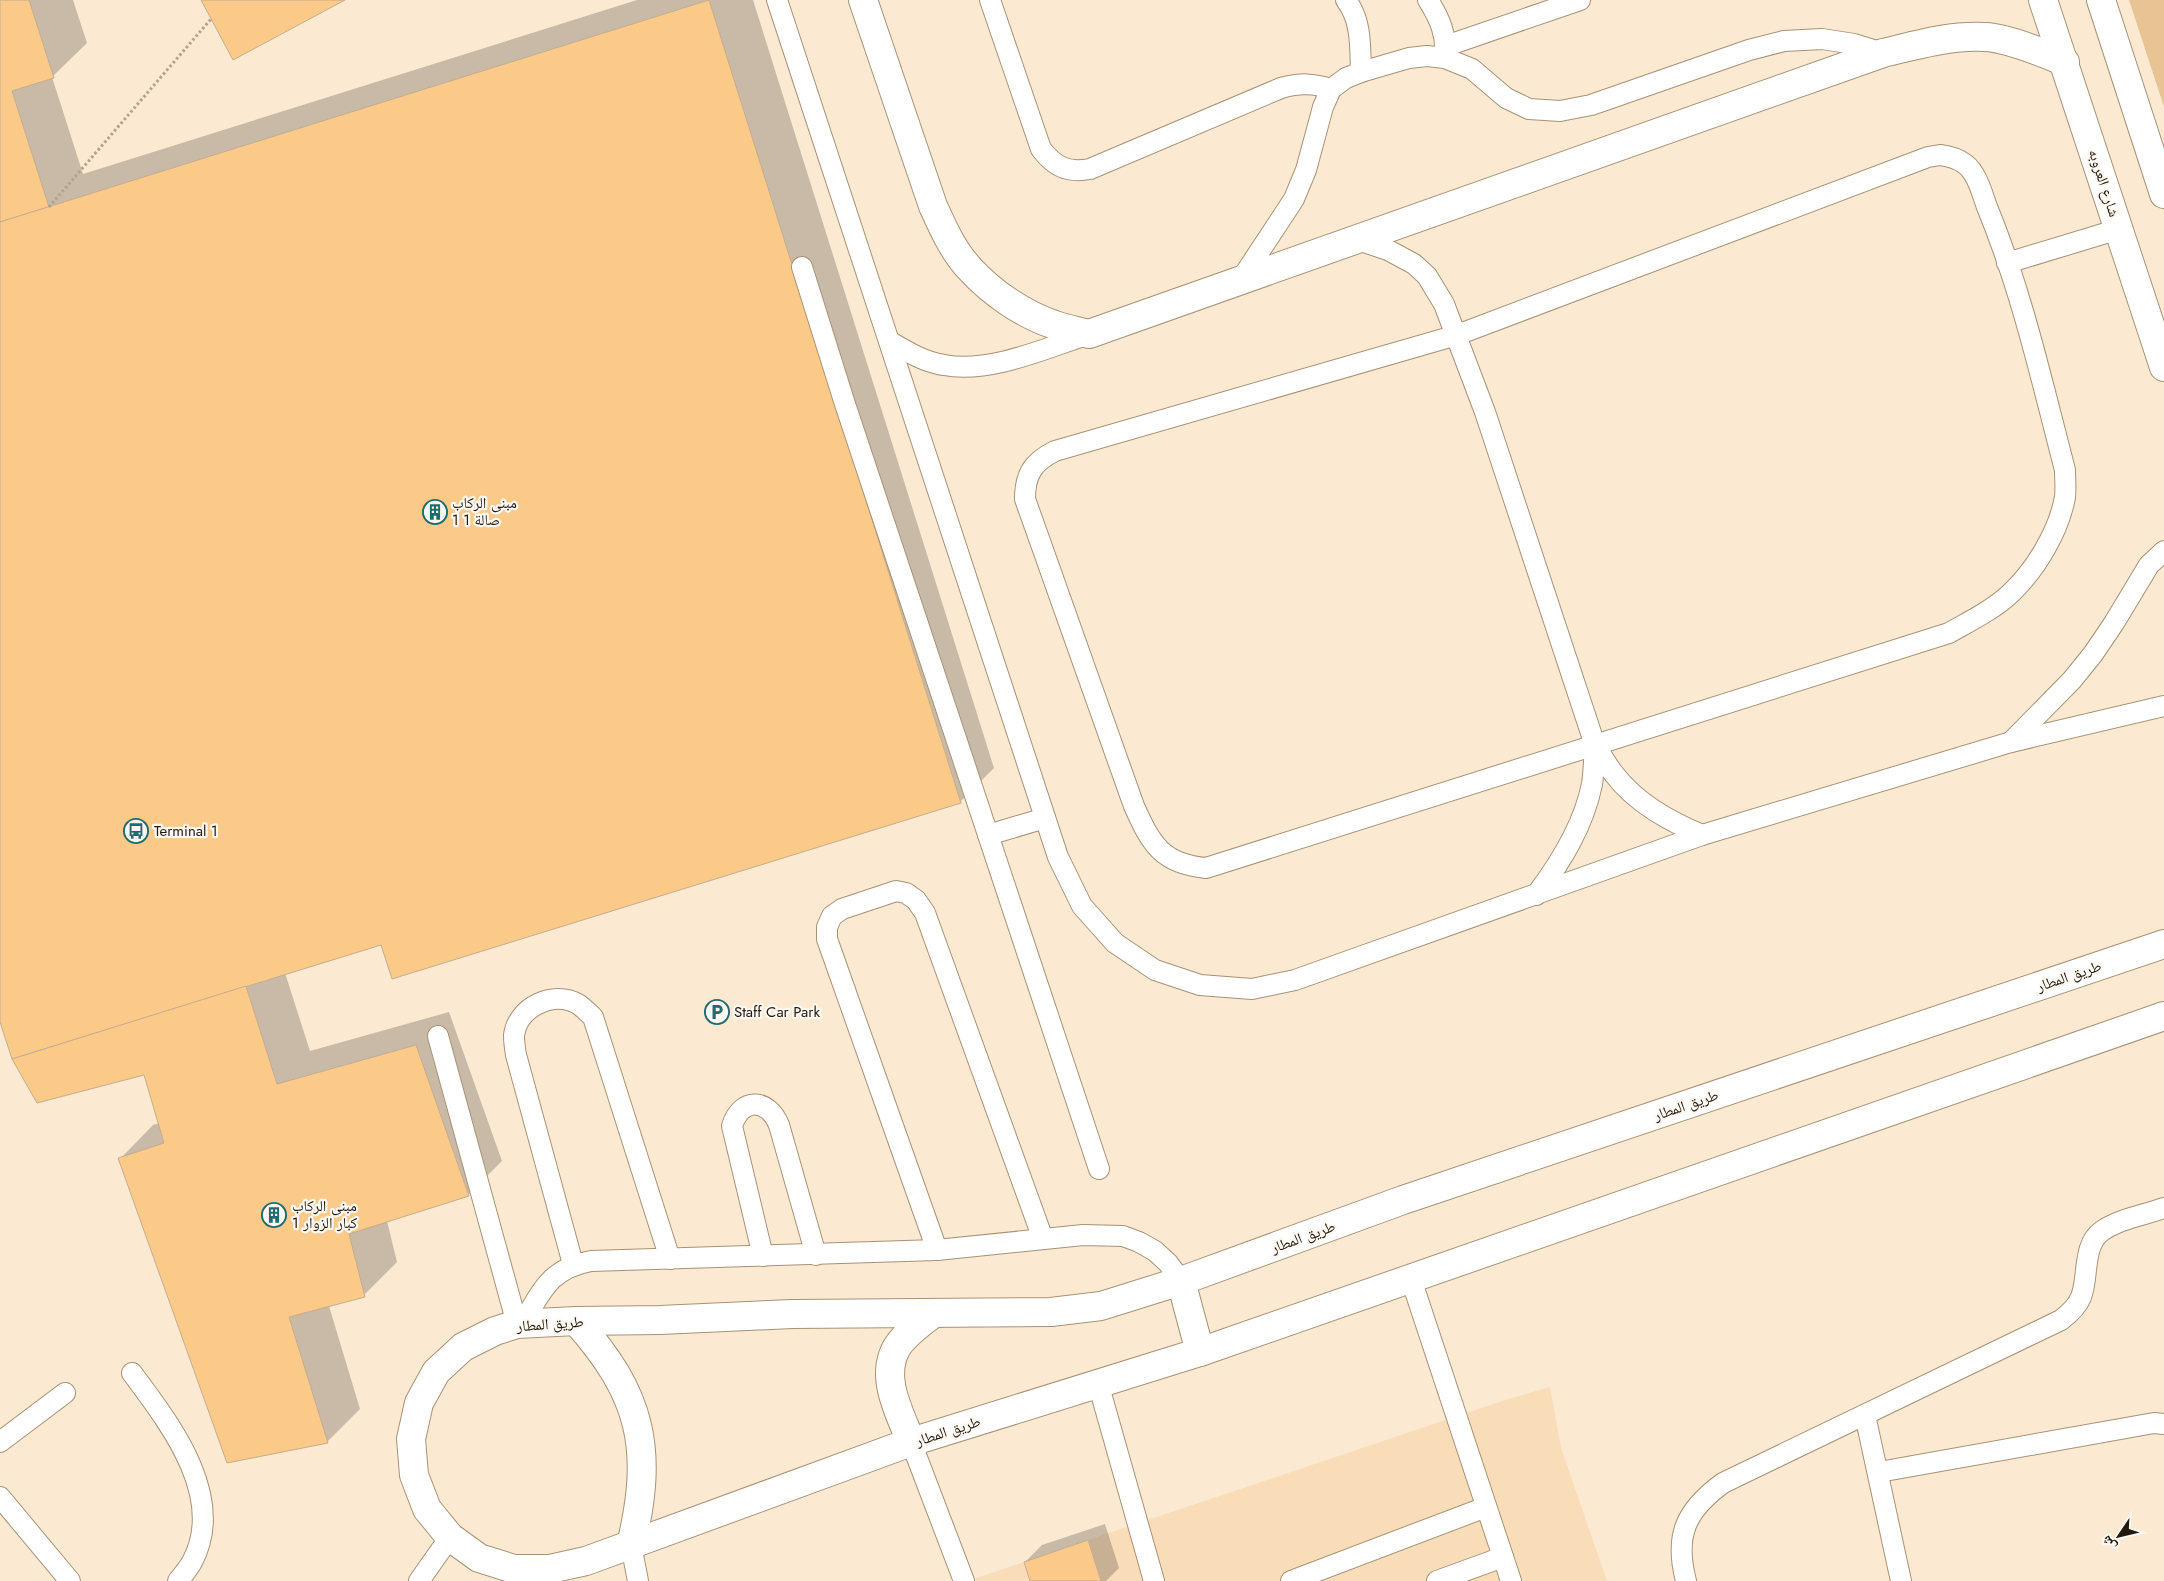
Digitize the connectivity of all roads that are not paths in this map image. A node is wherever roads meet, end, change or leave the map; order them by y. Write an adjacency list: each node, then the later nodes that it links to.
1 (777, 0): 22 (lane)
2 (863, 0): 20 (street)
3 (990, 0): 13 (lane)
4 (1346, 0): 12 (lane)
5 (1428, 0): 9 (lane)
6 (1580, 0): 9 (lane)
7 (2043, 0): 11 (street, شارع العروبه)
8 (2100, 0): 14 (street)
9 (1445, 52): 10 (lane); 12 (lane)
10 (1884, 54): 11 (street); 16 (street)
11 (2065, 62): 15 (street, شارع العروبه)
12 (1361, 72): 13 (lane)
13 (1331, 89): 19 (lane)
14 (2164, 194)
15 (2119, 229): 17 (lane); 23 (street, شارع العروبه)
16 (1358, 240): 19 (street); 21 (lane)
17 (2007, 263): 21 (lane); 27 (lane)
18 (802, 267): 29 (lane)
19 (1240, 281): 20 (street)
20 (1089, 334): 22 (lane)
21 (1457, 335): 27 (lane); 27 (lane)
22 (889, 341): 28 (lane)
23 (2164, 367)
24 (2164, 551): 26 (lane)
25 (2164, 706): 26 (lane)
26 (2011, 742): 30 (lane)
27 (1595, 745): 30 (lane); 31 (lane)
28 (1045, 818): 29 (lane); 31 (lane)
29 (988, 835): 35 (lane)
30 (1702, 835): 31 (lane)
31 (1536, 895)
32 (2164, 944): 44 (street, طريق المطار)
33 (2164, 1016): 43 (street, طريق المطار)
34 (438, 1036): 47 (lane)
35 (1098, 1169)
36 (2164, 1208): 52 (lane)
37 (1043, 1240): 38 (lane); 38 (lane); 44 (lane)
38 (937, 1250): 39 (lane)
39 (816, 1255): 40 (lane); 40 (lane)
40 (763, 1256): 41 (lane)
41 (670, 1259): 42 (lane); 42 (lane)
42 (573, 1264): 47 (lane)
43 (1411, 1279): 48 (street, طريق المطار); 58 (lane)
44 (1180, 1281): 45 (street, طريق المطار); 48 (street)
45 (934, 1313): 46 (street, طريق المطار); 55 (street)
46 (576, 1321): 47 (street, طريق المطار); 60 (street)
47 (520, 1324): 59 (street, طريق المطار)
48 (1200, 1352): 50 (street, طريق المطار)
49 (132, 1373): 64 (lane)
50 (1098, 1383): 55 (street, طريق المطار); 68 (lane)
51 (65, 1393): 54 (lane)
52 (1866, 1415): 56 (lane); 72 (lane)
53 (2164, 1424): 56 (lane)
54 (0, 1442)
55 (911, 1442): 60 (street, طريق المطار); 67 (lane)
56 (1878, 1472): 73 (lane)
57 (0, 1497): 63 (lane)
58 (1486, 1507): 61 (lane); 69 (lane)
59 (450, 1537): 62 (street, طريق المطار); 65 (lane)
60 (631, 1545): 62 (street, طريق المطار); 66 (lane)
61 (1503, 1557): 70 (lane); 71 (lane)
62 (539, 1575)
63 (70, 1581)
64 (178, 1581)
65 (419, 1581)
66 (638, 1581)
67 (964, 1581)
68 (1154, 1581)
69 (1291, 1581)
70 (1437, 1581)
71 (1511, 1581)
72 (1686, 1581)
73 (1901, 1581)

